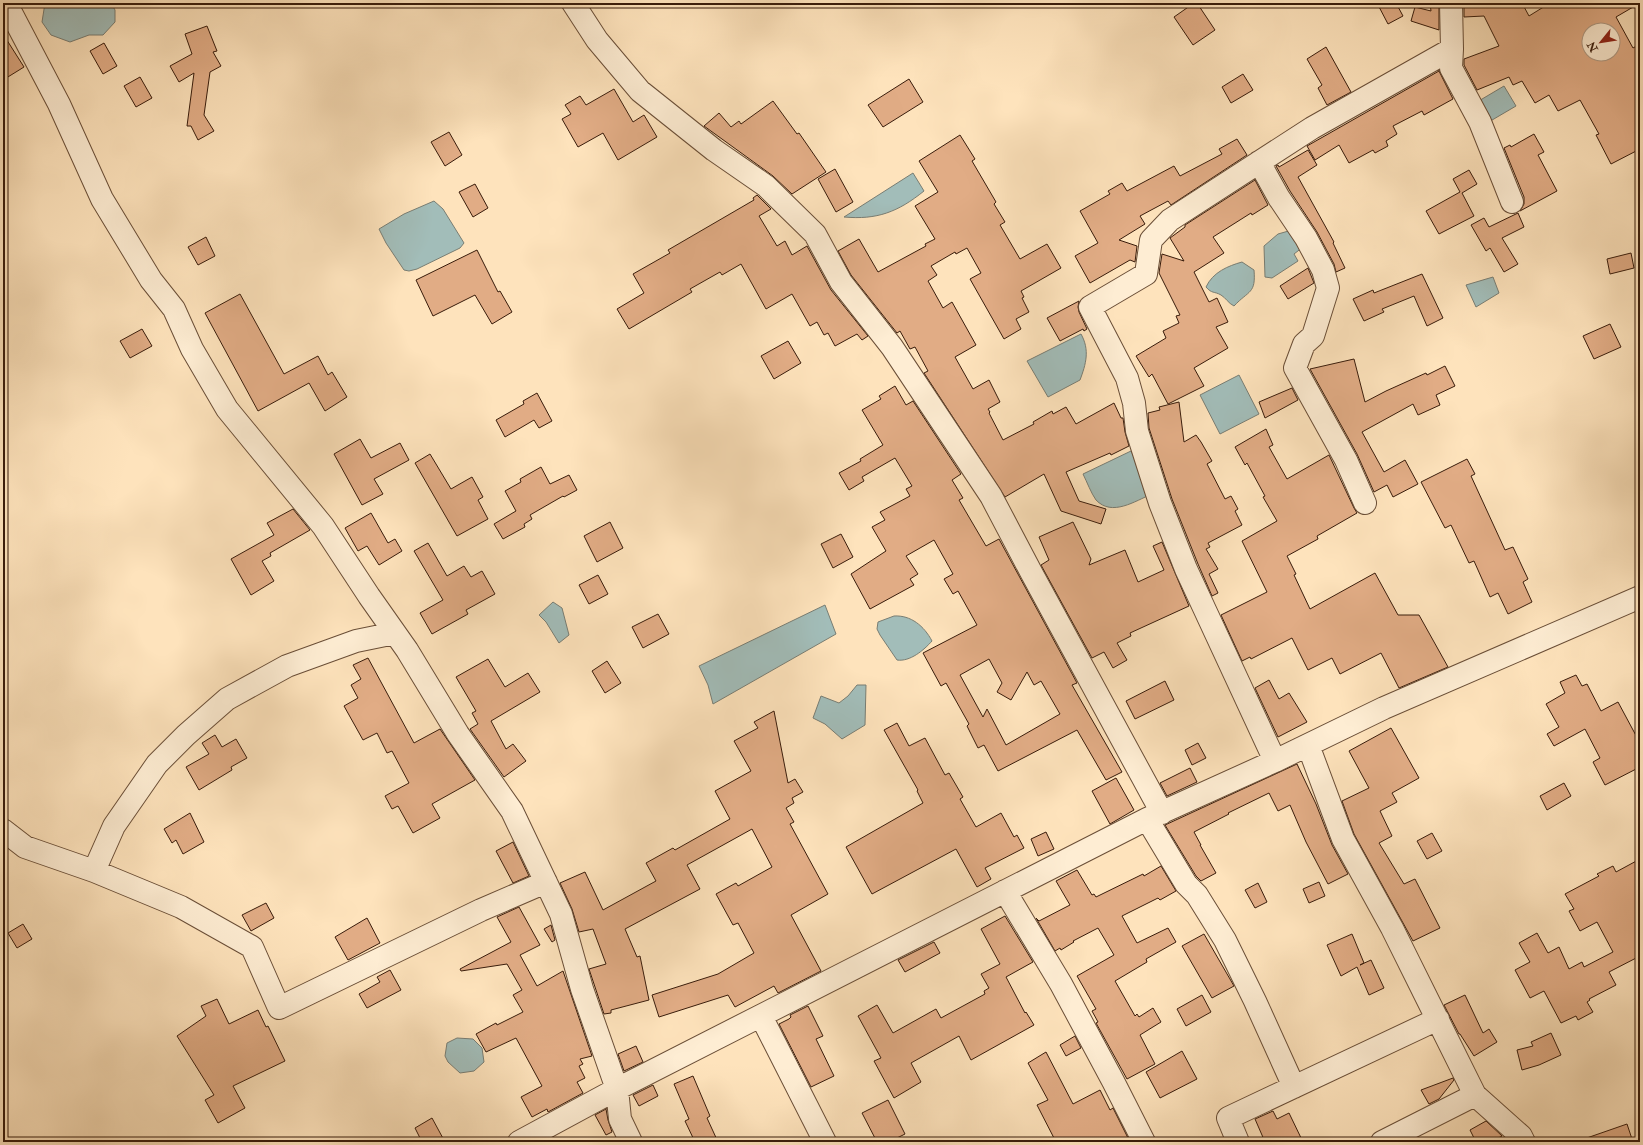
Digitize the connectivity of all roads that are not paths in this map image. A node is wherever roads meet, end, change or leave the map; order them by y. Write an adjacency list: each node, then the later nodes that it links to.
1 (6, 3): 9 (street)
2 (574, 3): 12 (street)
3 (1451, 3): 4 (street)
4 (1452, 49): 5 (street); 6 (street)
5 (1259, 162): 7 (street); 11 (street)
6 (1512, 202)
7 (1365, 503)
8 (1640, 597): 10 (street)
9 (395, 633): 14 (street); 15 (street)
10 (1308, 745): 11 (street); 18 (street)
11 (1275, 761): 12 (street)
12 (1155, 816): 16 (street); 19 (street)
13 (3, 830): 14 (street)
14 (94, 871): 15 (street)
15 (546, 882): 20 (street)
16 (1005, 891): 17 (street); 25 (street)
17 (761, 1016): 20 (street); 24 (street)
18 (1438, 1019): 19 (street); 21 (street)
19 (1294, 1087): 26 (street)
20 (617, 1089): 22 (street); 23 (street)
21 (1475, 1095): 27 (street); 28 (street)
22 (519, 1142)
23 (631, 1142)
24 (825, 1142)
25 (1144, 1142)
26 (1238, 1142)
27 (1382, 1142)
28 (1524, 1142)

